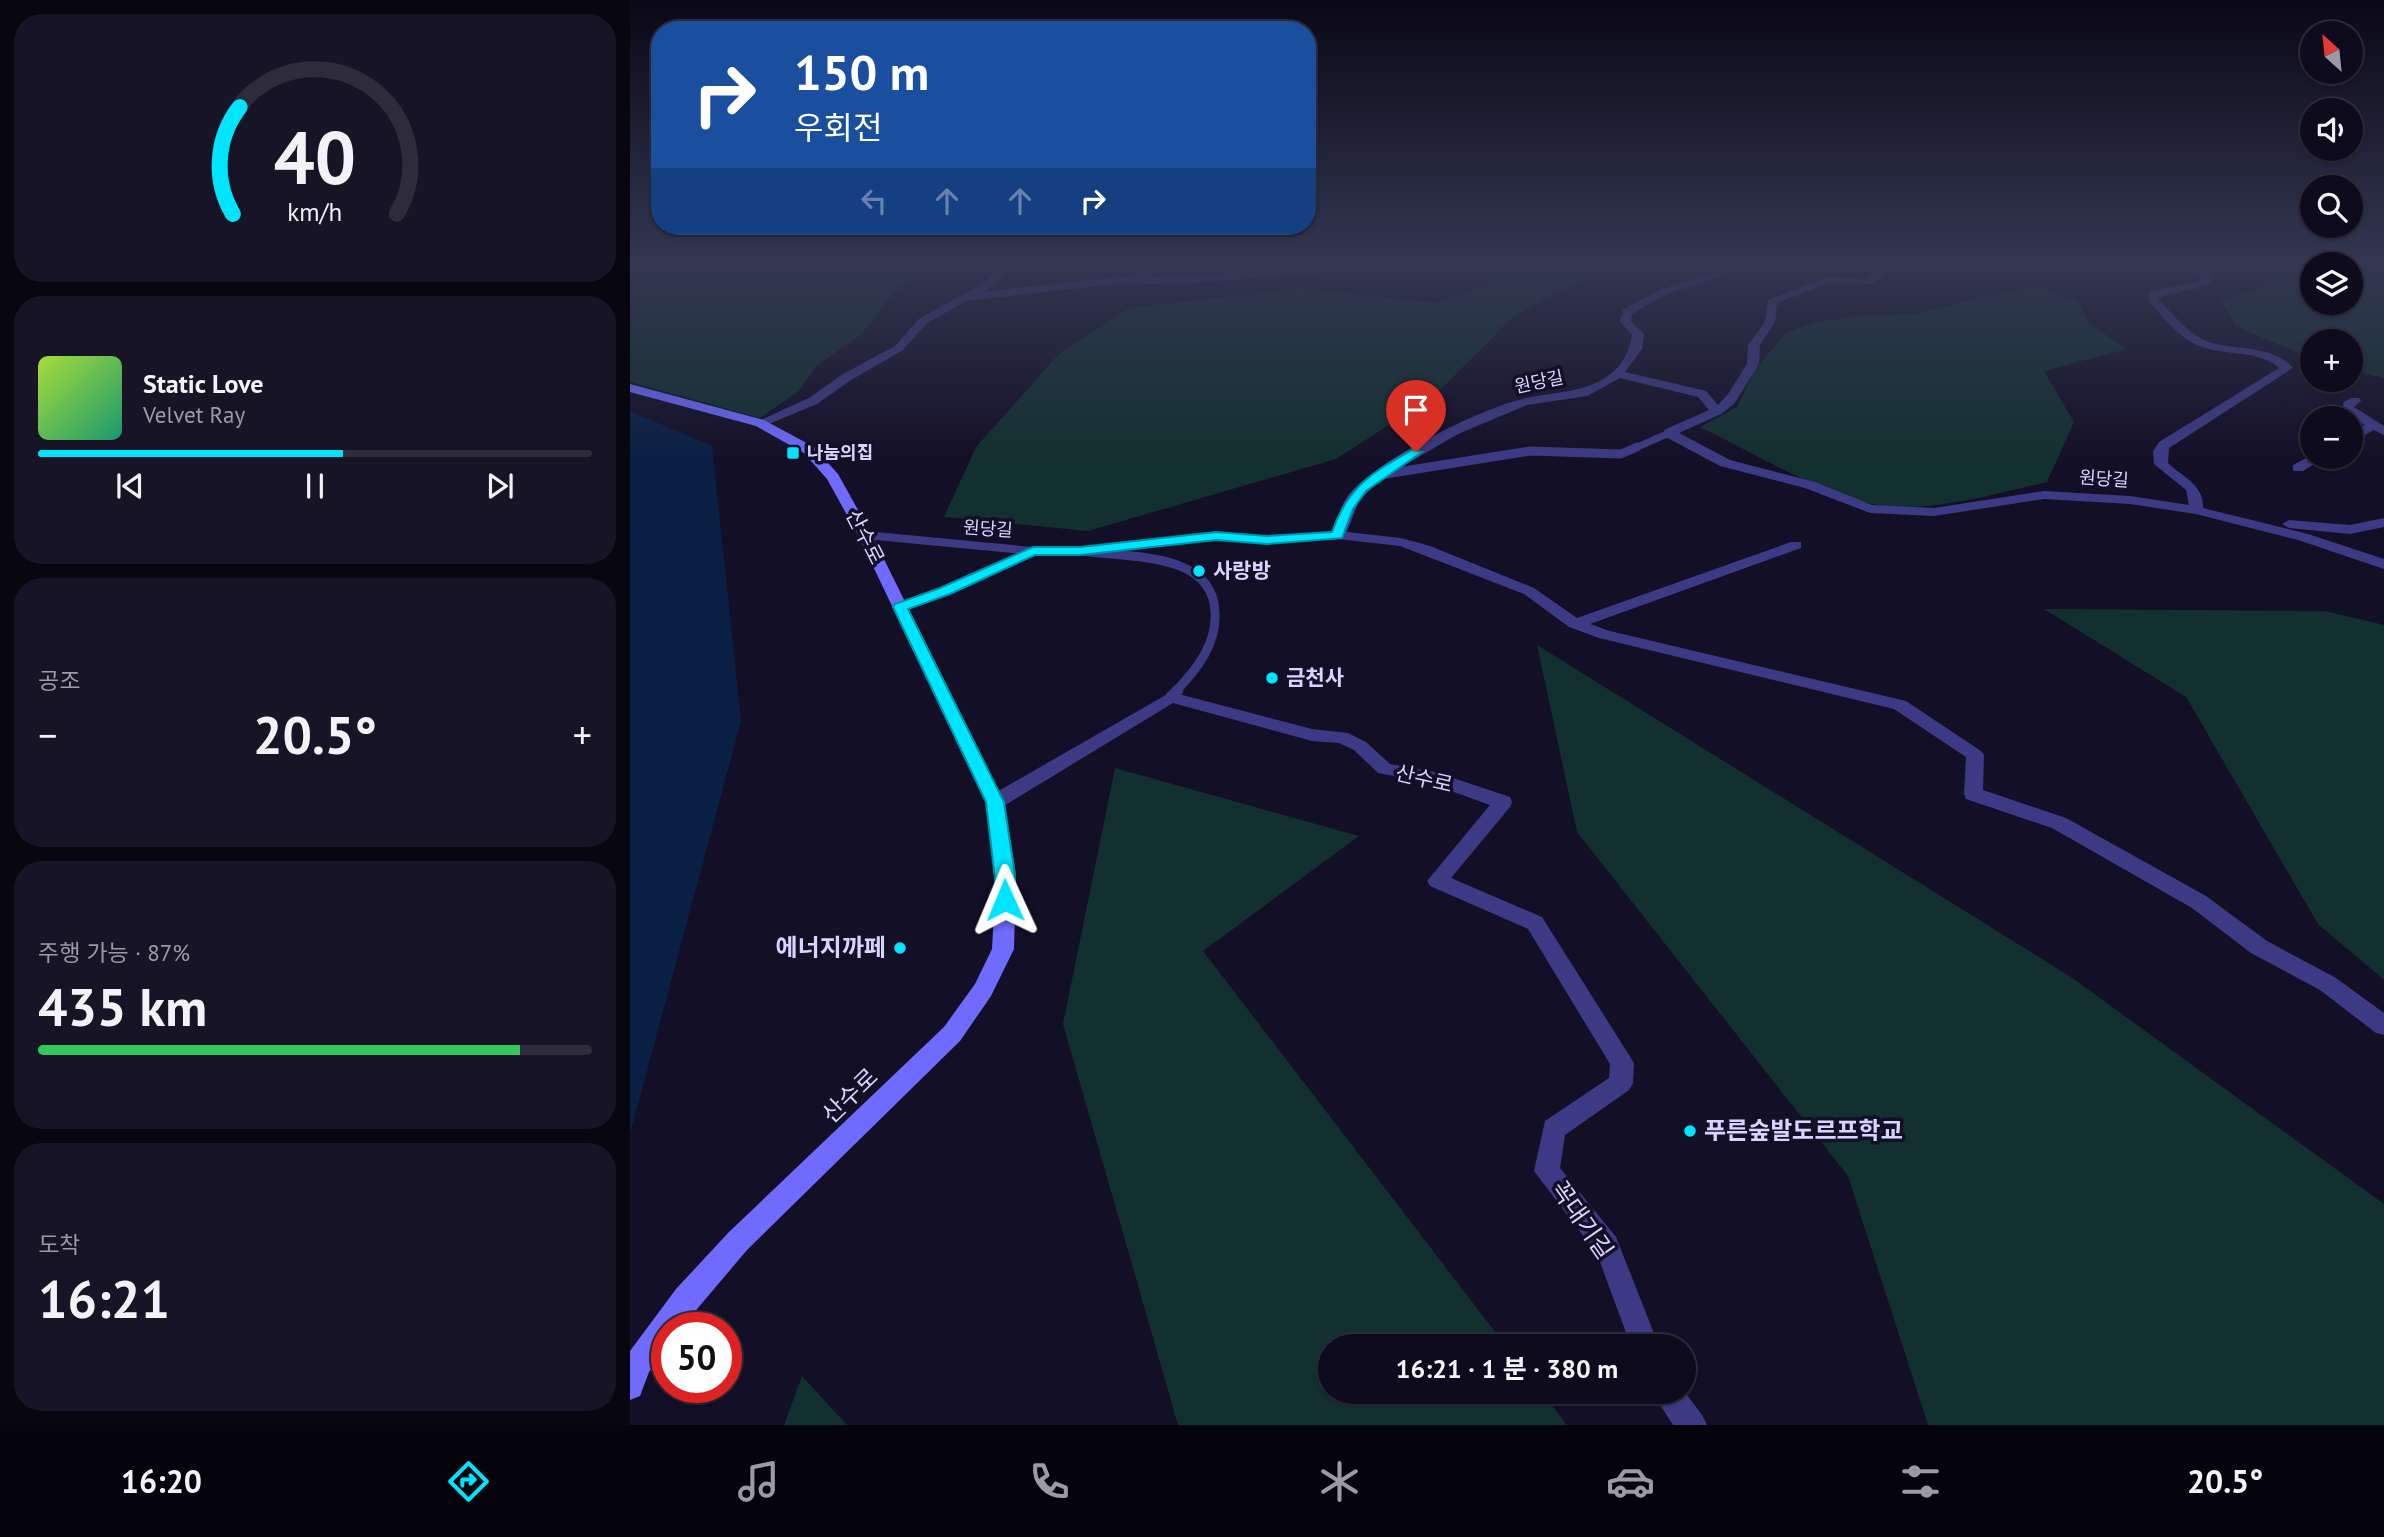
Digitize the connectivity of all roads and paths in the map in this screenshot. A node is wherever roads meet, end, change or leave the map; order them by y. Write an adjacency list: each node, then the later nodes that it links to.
1 (919, 328): 9 (street)
2 (1632, 328): 5 (street)
3 (1765, 328): 8 (street)
4 (2184, 328): 13 (street)
5 (1618, 374): 8 (street); 12 (street, 원당길)
6 (630, 388): 9 (main road, 산수로)
7 (2355, 401): 10 (street)
8 (1717, 411): 11 (street)
9 (760, 423): 15 (main road, 산수로)
10 (2378, 428)
11 (1669, 433): 12 (lane); 13 (street, 원당길)
12 (1376, 476): 16 (street, 원당길)
13 (2196, 506): 14 (street); 20 (street, 원당길)
14 (2384, 522)
15 (865, 535): 18 (street, 원당길); 21 (main road, 산수로)
16 (1338, 535): 19 (street, 원당길); 22 (street)
17 (1796, 545): 22 (street)
18 (1033, 551): 19 (street, 원당길); 21 (lane)
19 (1080, 551): 23 (lane)
20 (2382, 562)
21 (900, 607): 24 (main road, 산수로)
22 (1575, 624): 25 (street)
23 (1171, 697): 24 (street); 26 (street, 산수로)
24 (995, 802): 28 (main road, 산수로)
25 (2384, 1026)
26 (1621, 1083): 27 (street, 꼭대기길)
27 (1640, 1334)
28 (630, 1386)
29 (1675, 1404): 30 (street)
30 (1692, 1425)

